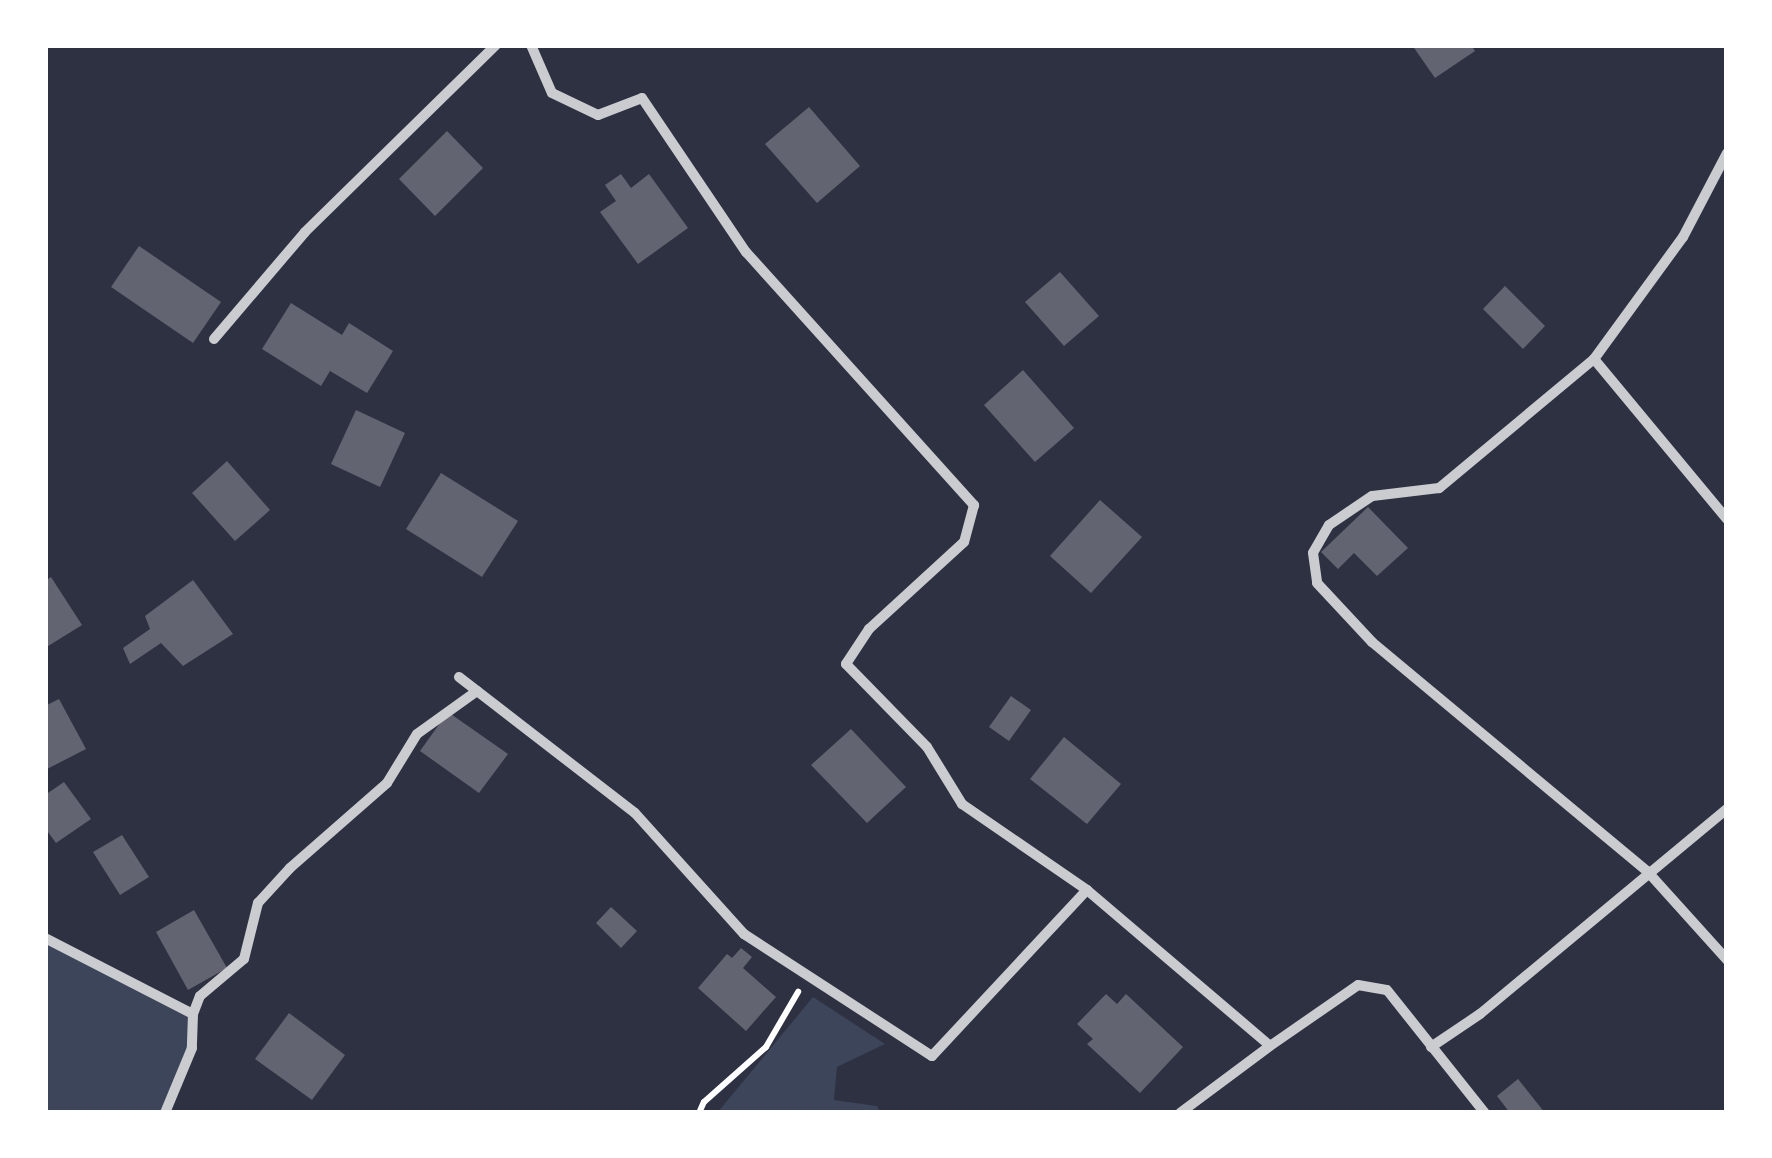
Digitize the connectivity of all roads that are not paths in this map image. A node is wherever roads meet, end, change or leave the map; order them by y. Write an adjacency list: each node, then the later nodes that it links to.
1 (496, 45): 4 (street)
2 (532, 45): 11 (street)
3 (1727, 153): 5 (street)
4 (214, 339)
5 (1594, 359): 6 (street); 10 (street)
6 (1727, 519)
7 (459, 677): 8 (street)
8 (477, 691): 11 (street); 14 (street)
9 (1727, 809): 10 (street)
10 (1648, 871): 13 (street); 16 (street)
11 (1087, 890): 15 (street)
12 (45, 938): 14 (street)
13 (1727, 960)
14 (192, 1014): 17 (street)
15 (1270, 1046): 16 (street); 18 (street)
16 (1431, 1047): 19 (street)
17 (165, 1113)
18 (1180, 1113)
19 (1485, 1113)

